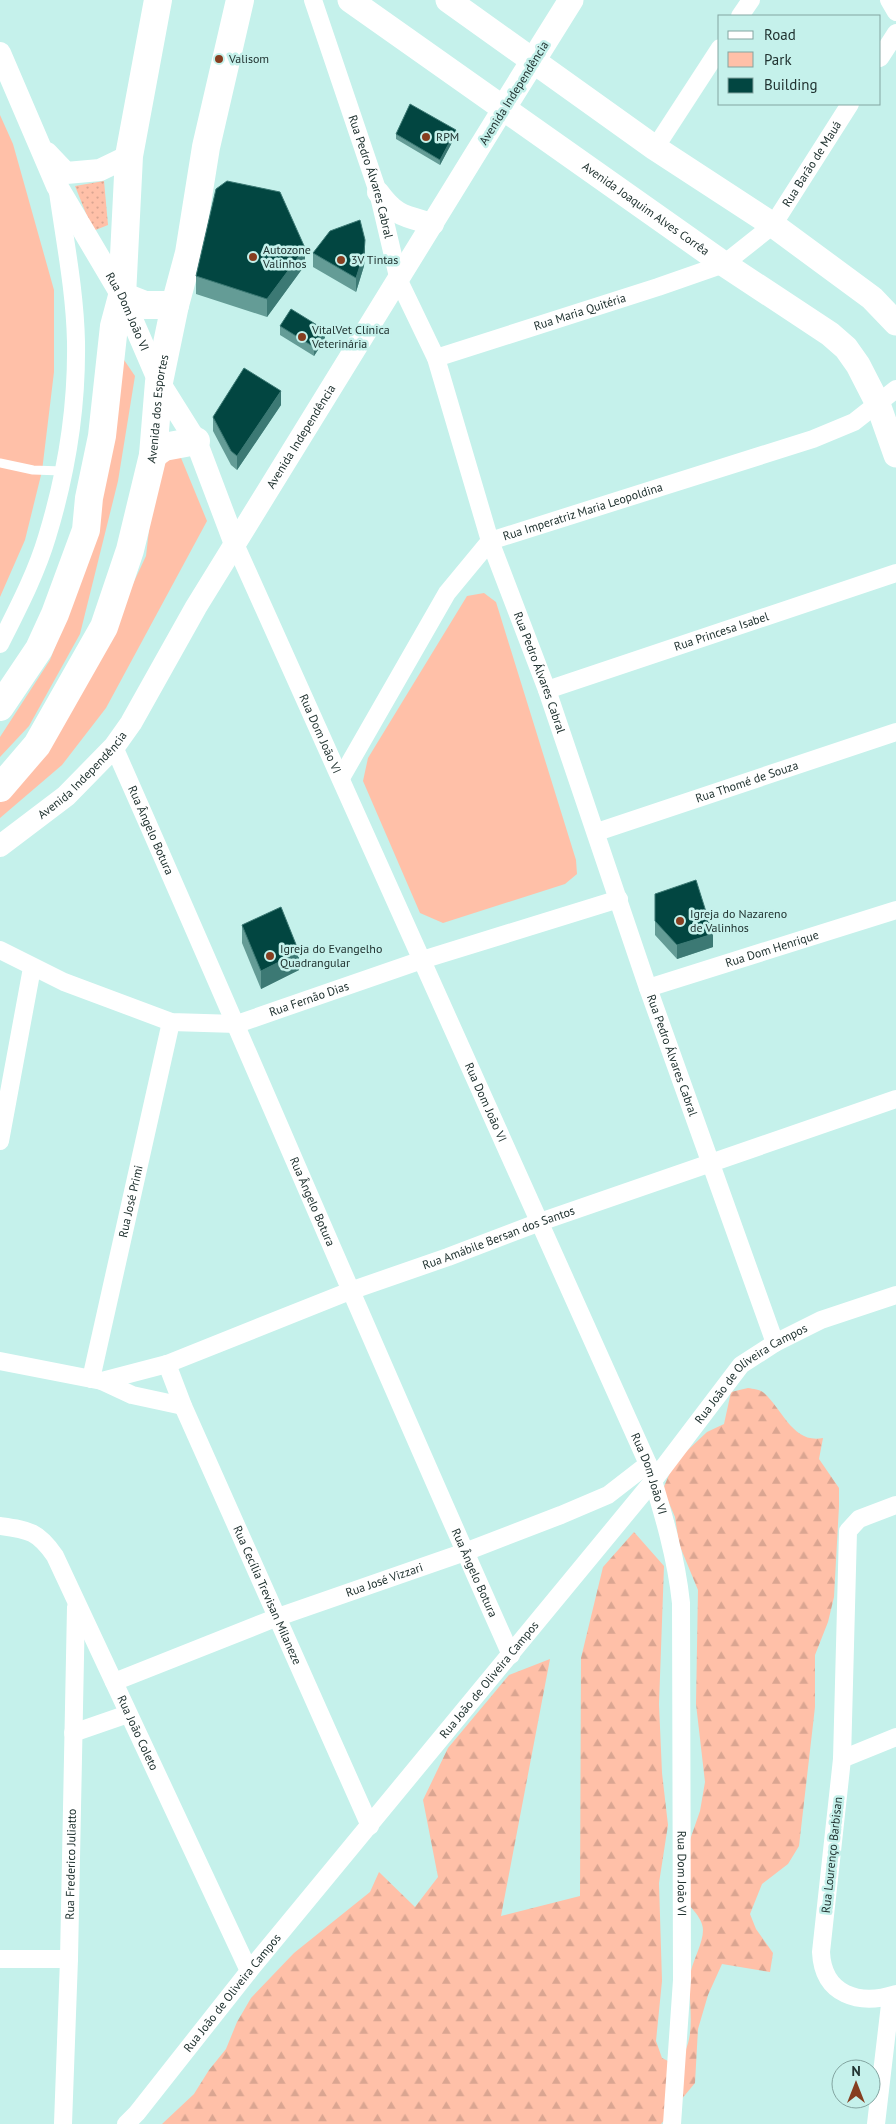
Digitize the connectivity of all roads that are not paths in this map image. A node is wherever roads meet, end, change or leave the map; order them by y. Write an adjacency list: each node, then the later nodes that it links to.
1 (158, 0): 20 (main road)
2 (240, 0): 28 (main road, Avenida dos Esportes)
3 (313, 0): 22 (street, Rua Pedro Álvares Cabral)
4 (350, 0): 17 (main road, Avenida Joaquim Alves Corrêa)
5 (448, 0): 15 (main road)
6 (571, 0): 15 (main road, Avenida Independência)
7 (751, 0): 10 (street)
8 (889, 0): 9 (street)
9 (896, 12)
10 (741, 15)
11 (896, 33): 14 (street)
12 (718, 51): 19 (street)
13 (0, 53): 18 (street, Rua Dom João VI)
14 (881, 56)
15 (534, 63): 17 (main road, Avenida Independência); 19 (main road)
16 (849, 105): 24 (street, Rua Barão de Mauá)
17 (504, 110): 23 (street, Avenida Independência); 25 (main road, Avenida Joaquim Alves Corrêa)
18 (38, 144): 20 (street, Rua Dom João VI); 21 (street, Rua Dom João VI)
19 (655, 148): 24 (main road)
20 (129, 156): 27 (main road)
21 (57, 186): 27 (street, Rua Dom João VI); 37 (street)
22 (378, 192): 23 (street); 26 (street, Rua Pedro Álvares Cabral)
23 (433, 224): 26 (street, Avenida Independência)
24 (773, 225): 25 (street, Rua Barão de Mauá); 29 (main road)
25 (724, 264): 30 (street, Rua Maria Quitéria); 32 (main road, Avenida Joaquim Alves Corrêa)
26 (399, 281): 30 (street, Rua Pedro Álvares Cabral); 39 (street, Avenida Independência)
27 (122, 296): 28 (main road); 31 (street, Rua Dom João VI); 43 (main road)
28 (175, 304): 31 (main road, Avenida dos Esportes)
29 (896, 323)
30 (436, 358): 38 (street, Rua Pedro Álvares Cabral)
31 (159, 382): 33 (street, Rua Dom João VI); 34 (main road, Avenida dos Esportes)
32 (887, 396): 35 (main road, Avenida Joaquim Alves Corrêa); 38 (street, Rua Imperatriz Maria Leopoldina)
33 (196, 441): 34 (main road); 39 (street, Rua Dom João VI)
34 (153, 455): 47 (main road, Avenida dos Esportes)
35 (896, 455)
36 (0, 463): 37 (lane)
37 (62, 471): 41 (street)
38 (490, 541): 42 (street, Rua Pedro Álvares Cabral); 46 (street, Rua Imperatriz Maria Leopoldina)
39 (235, 544): 45 (street, Avenida Independência); 46 (street, Rua Dom João VI)
40 (896, 573): 42 (street, Rua Princesa Isabel)
41 (0, 644)
42 (548, 690): 48 (street, Rua Pedro Álvares Cabral)
43 (0, 707)
44 (896, 732): 48 (street, Rua Thomé de Souza)
45 (114, 747): 49 (street, Avenida Independência); 57 (street, Rua Ângelo Botura)
46 (341, 778): 53 (street, Rua Dom João VI)
47 (0, 788)
48 (597, 832): 50 (street, Rua Pedro Álvares Cabral)
49 (0, 846)
50 (619, 899): 53 (street, Rua Fernão Dias); 55 (street, Rua Pedro Álvares Cabral)
51 (896, 910): 55 (street, Rua Dom Henrique)
52 (0, 950): 54 (street, Rua Fernão Dias)
53 (422, 960): 57 (street, Rua Fernão Dias); 63 (street, Rua Dom João VI)
54 (32, 968): 56 (street, Rua Fernão Dias); 58 (street)
55 (648, 988): 62 (street, Rua Pedro Álvares Cabral)
56 (171, 1022): 57 (street, Rua Fernão Dias); 69 (street, Rua José Primi)
57 (237, 1024): 64 (street, Rua Ângelo Botura)
58 (17, 1051): 59 (street); 61 (street)
59 (0, 1064)
60 (896, 1099): 62 (street, Rua Amábile Bersan dos Santos)
61 (0, 1141)
62 (710, 1163): 63 (street, Rua Amábile Bersan dos Santos); 66 (street, Rua Pedro Álvares Cabral)
63 (540, 1222): 64 (street, Rua Amábile Bersan dos Santos); 71 (street, Rua Dom João VI)
64 (350, 1291): 68 (street, Rua Amábile Bersan dos Santos); 74 (street, Rua Ângelo Botura)
65 (896, 1295): 66 (street, Rua João de Oliveira Campos)
66 (774, 1343): 71 (street, Rua João de Oliveira Campos)
67 (0, 1361): 69 (street)
68 (167, 1364): 69 (street, Rua Amábile Bersan dos Santos); 70 (street, Rua Cecília Trevisan Milaneze)
69 (97, 1380): 70 (street)
70 (183, 1406): 76 (street, Rua Cecília Trevisan Milaneze)
71 (650, 1472): 74 (street, Rua José Vizzari); 77 (street, Rua João de Oliveira Campos); 91 (street, Rua Dom João VI)
72 (896, 1506): 82 (street, Rua Lourenço Barbisan)
73 (0, 1526): 75 (street, Rua João Coleto)
74 (465, 1552): 76 (street, Rua José Vizzari); 77 (street, Rua Ângelo Botura)
75 (76, 1604): 78 (street, Rua João Coleto); 80 (street, Rua Frederico Juliatto)
76 (278, 1618): 78 (street, Rua José Vizzari); 83 (street, Rua Cecília Trevisan Milaneze)
77 (511, 1655): 83 (street, Rua João de Oliveira Campos)
78 (114, 1682): 79 (street, Rua João Coleto)
79 (128, 1714): 80 (street); 86 (street, Rua João Coleto)
80 (74, 1733): 85 (street, Rua Frederico Juliatto)
81 (896, 1737): 82 (street)
82 (842, 1759): 87 (street, Rua Lourenço Barbisan)
83 (370, 1826): 86 (street, Rua João de Oliveira Campos)
84 (0, 1959): 85 (street)
85 (69, 1959): 89 (street, Rua Frederico Juliatto)
86 (249, 1971): 90 (street, Rua João de Oliveira Campos)
87 (893, 1995): 88 (street, Rua Lourenço Barbisan)
88 (888, 2097): 92 (street, Rua Lourenço Barbisan)
89 (63, 2124)
90 (126, 2124)
91 (672, 2124)
92 (876, 2124)

